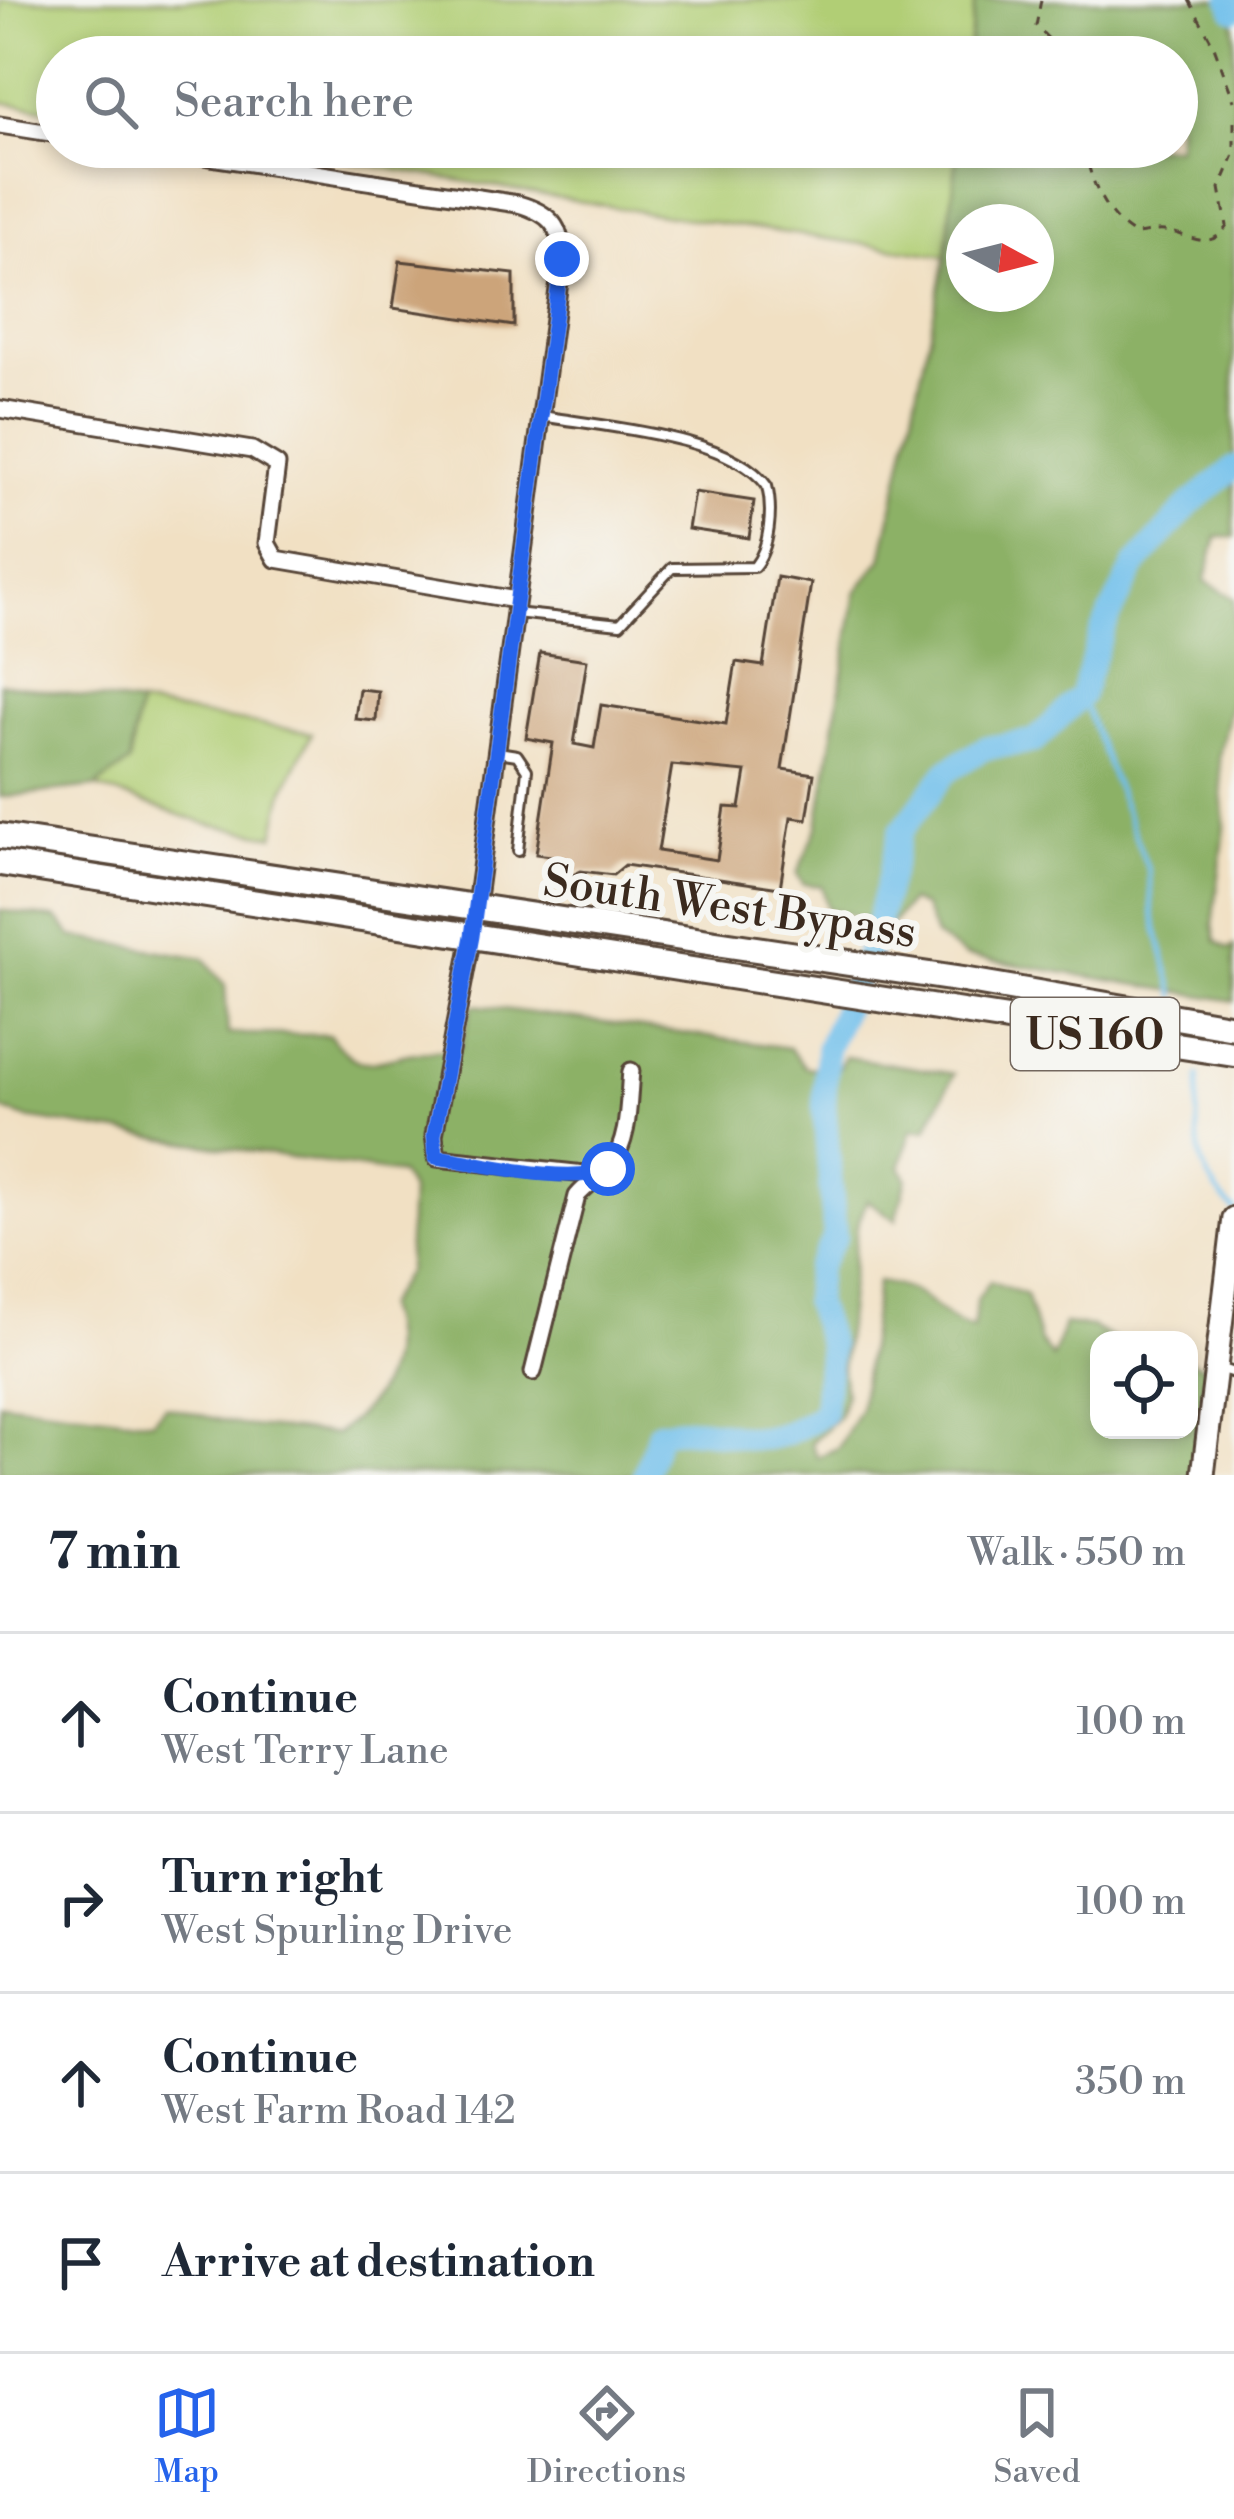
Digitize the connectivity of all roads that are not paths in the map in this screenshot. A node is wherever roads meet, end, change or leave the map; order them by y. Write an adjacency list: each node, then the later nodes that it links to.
1 (0, 125): 2 (street)
2 (36, 131)
3 (282, 168): 5 (street)
4 (0, 409): 6 (street)
5 (541, 416): 6 (street); 6 (lane)
6 (515, 607): 7 (street)
7 (496, 752): 9 (lane); 11 (street)
8 (0, 836): 11 (main road, South West Bypass / US 160)
9 (518, 850)
10 (0, 863): 11 (main road, South West Bypass / US 160)
11 (473, 924): 12 (main road, South West Bypass / US 160); 13 (main road, South West Bypass / US 160); 15 (street)
12 (1234, 1027)
13 (1234, 1054)
14 (632, 1071): 15 (street)
15 (594, 1175): 18 (street)
16 (1233, 1227): 17 (main road)
17 (1225, 1370): 19 (main road)
18 (533, 1372)
19 (1203, 1475)

